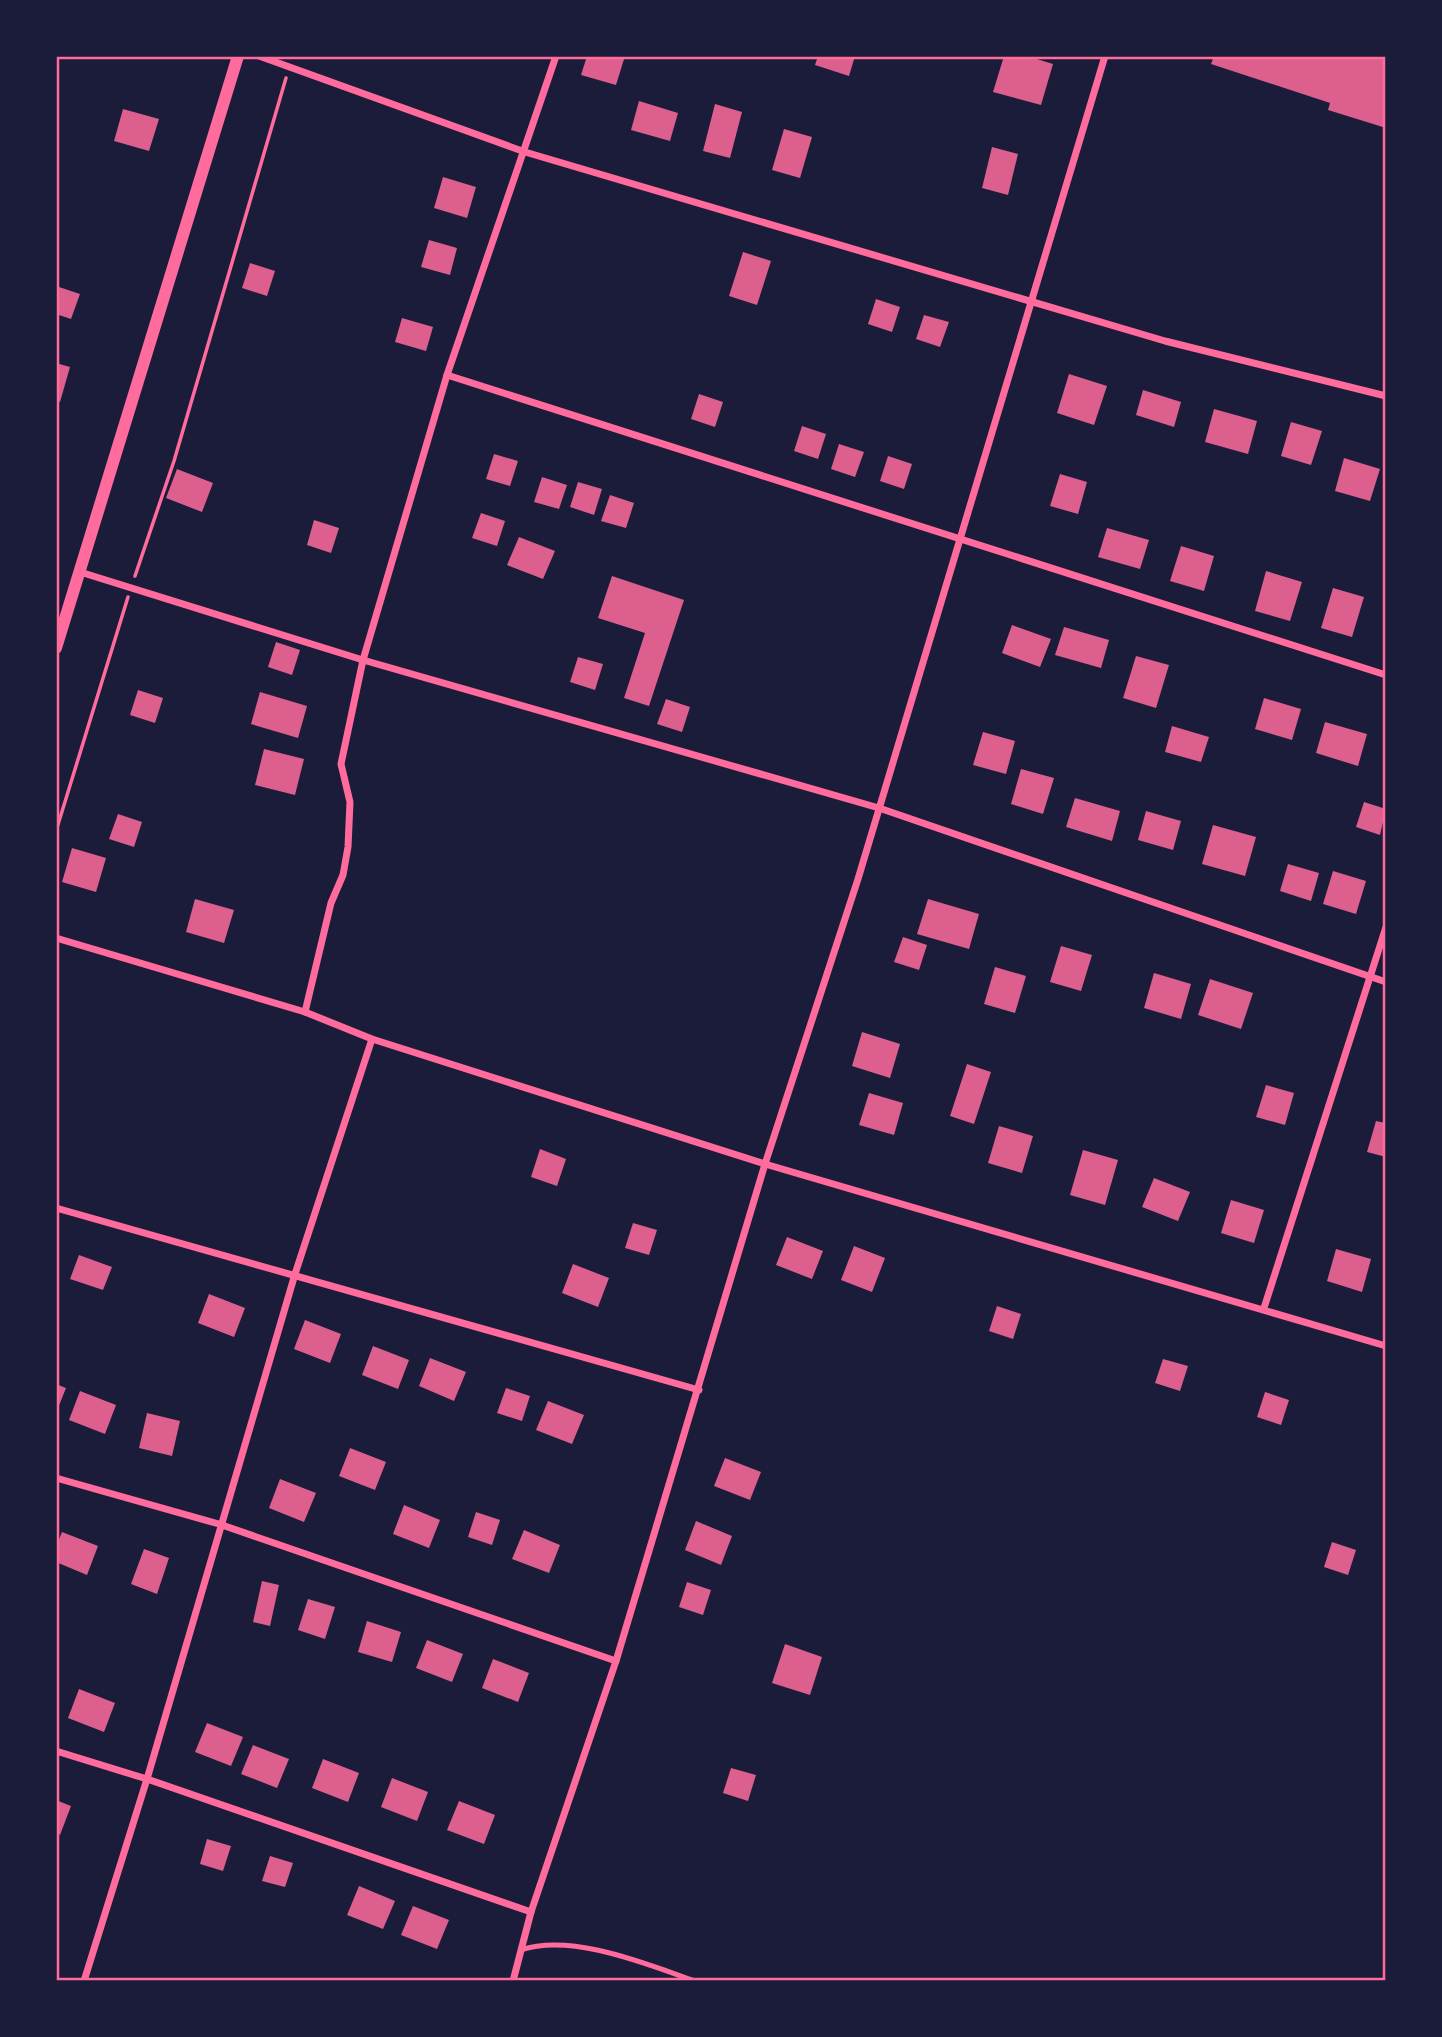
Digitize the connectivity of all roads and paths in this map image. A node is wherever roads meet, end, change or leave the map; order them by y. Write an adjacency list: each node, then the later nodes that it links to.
1 (237, 56): 11 (street)
2 (259, 56): 5 (street)
3 (556, 56): 6 (street)
4 (1105, 56): 7 (street)
5 (289, 67): 6 (street); 12 (path)
6 (525, 152): 7 (street); 8 (street)
7 (1034, 300): 9 (street); 10 (street)
8 (447, 374): 10 (street); 14 (street)
9 (1386, 396)
10 (962, 537): 15 (street); 16 (street)
11 (80, 572): 12 (street); 13 (street)
12 (131, 588): 14 (street); 17 (path)
13 (56, 648)
14 (363, 660): 16 (street); 22 (street)
15 (1386, 675)
16 (879, 808): 20 (street); 24 (street)
17 (56, 831)
18 (1386, 927): 20 (street)
19 (56, 938): 22 (street)
20 (1370, 977): 21 (street); 27 (street)
21 (1386, 982)
22 (305, 1012): 23 (street)
23 (372, 1040): 24 (street); 26 (street)
24 (765, 1164): 27 (street); 29 (street)
25 (56, 1208): 26 (street)
26 (295, 1274): 29 (street); 31 (street)
27 (1264, 1308): 28 (street)
28 (1386, 1346)
29 (699, 1390): 32 (street)
30 (56, 1478): 31 (street)
31 (219, 1524): 32 (street); 34 (street)
32 (616, 1661): 35 (street)
33 (56, 1751): 34 (street)
34 (147, 1779): 35 (street); 37 (street)
35 (531, 1912): 36 (street)
36 (521, 1950): 38 (street); 39 (lane)
37 (84, 1981)
38 (513, 1981)
39 (695, 1981)

